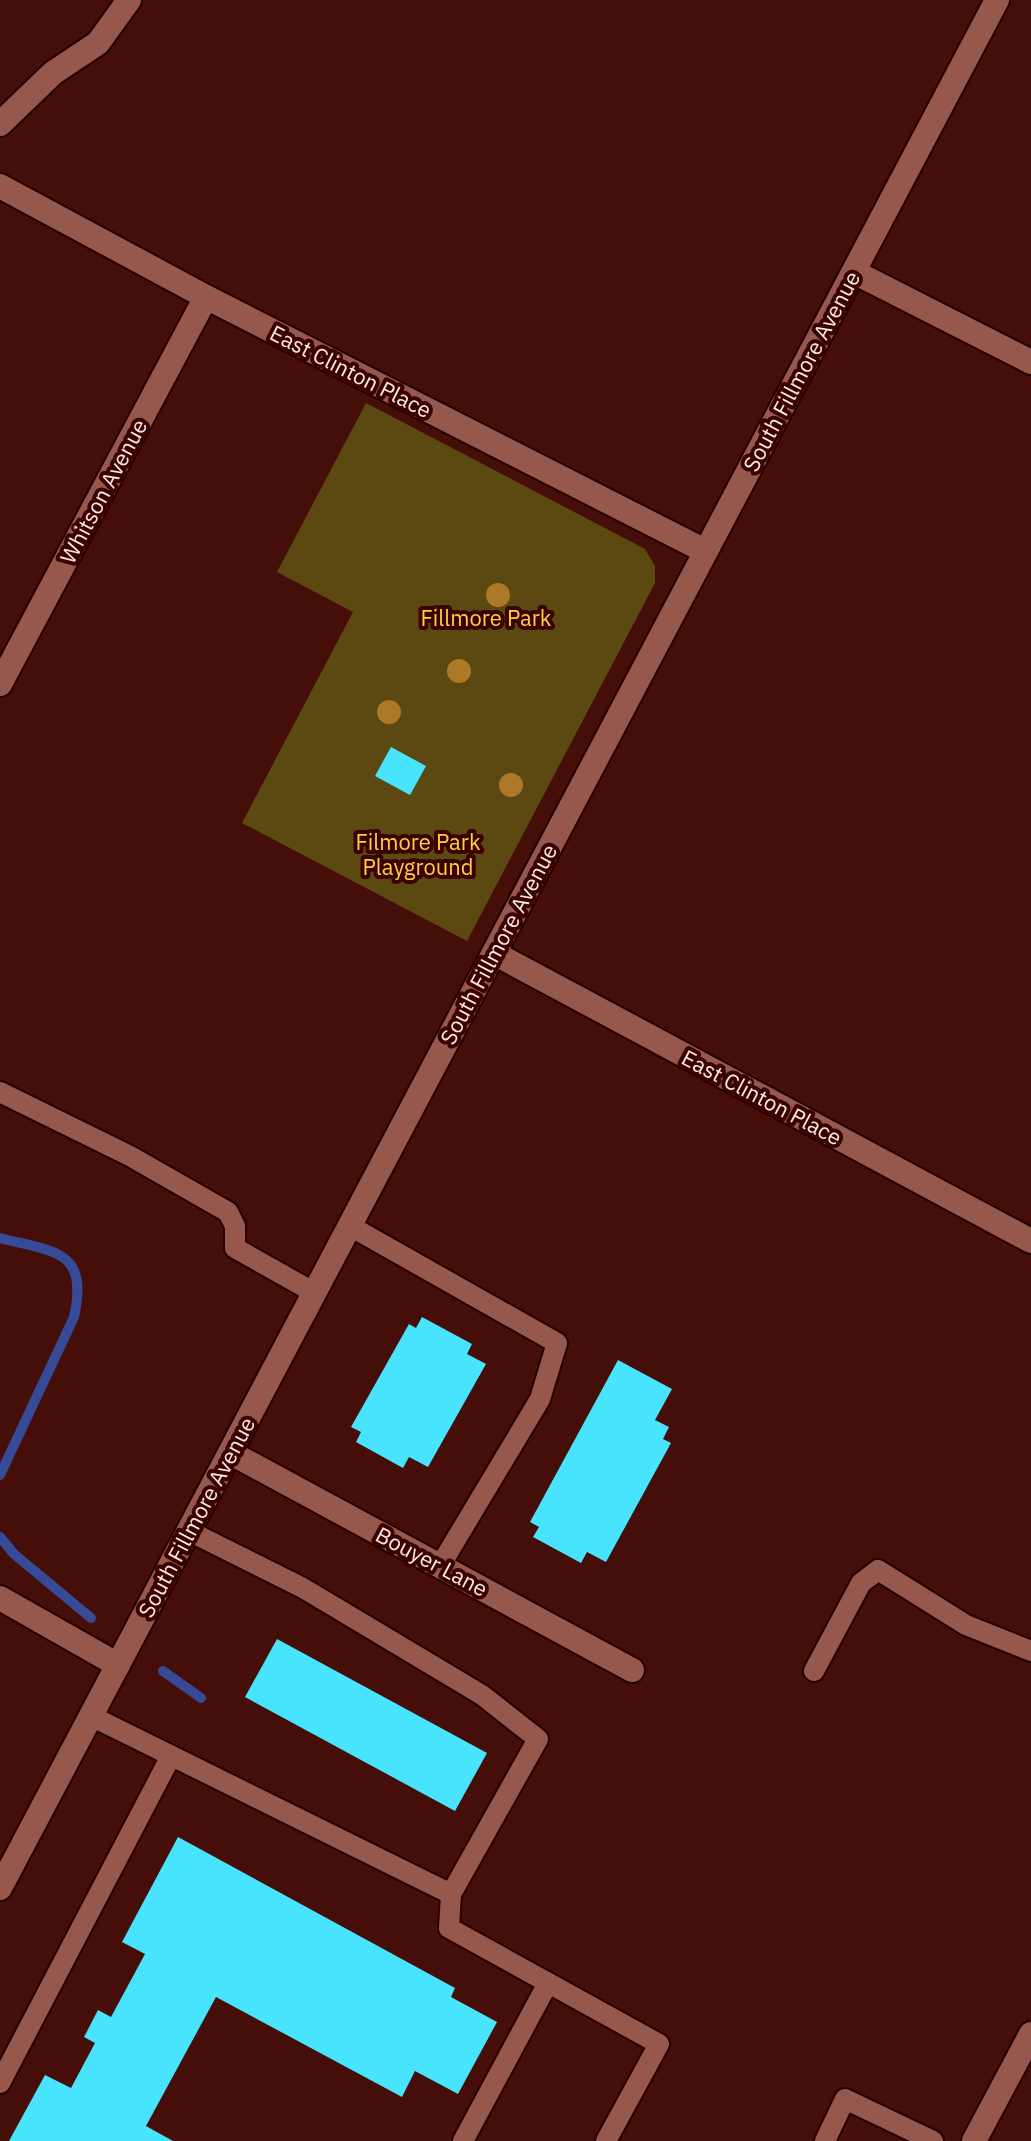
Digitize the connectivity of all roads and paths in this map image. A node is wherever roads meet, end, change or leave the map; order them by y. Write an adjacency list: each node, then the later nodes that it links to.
1 (129, 0): 3 (street)
2 (997, 0): 5 (street, South Fillmore Avenue)
3 (0, 124)
4 (0, 186): 6 (street, East Clinton Place)
5 (854, 272): 7 (street); 8 (street, South Fillmore Avenue)
6 (206, 297): 8 (street, East Clinton Place); 9 (street, Whitson Avenue)
7 (1031, 362)
8 (705, 551): 10 (street, South Fillmore Avenue)
9 (0, 684)
10 (494, 953): 12 (street, South Fillmore Avenue); 13 (street, East Clinton Place)
11 (0, 1092): 14 (lane)
12 (350, 1226): 14 (street, South Fillmore Avenue); 17 (lane)
13 (1031, 1241)
14 (315, 1293): 15 (street, South Fillmore Avenue)
15 (231, 1453): 16 (street, South Fillmore Avenue); 17 (street, Bouyer Lane)
16 (189, 1531): 20 (street, South Fillmore Avenue); 26 (lane)
17 (440, 1566): 21 (street, Bouyer Lane)
18 (0, 1598): 20 (street)
19 (1031, 1651): 22 (lane)
20 (118, 1665): 23 (street, South Fillmore Avenue)
21 (632, 1670)
22 (814, 1671)
23 (91, 1716): 24 (lane); 25 (street, South Fillmore Avenue)
24 (171, 1756): 26 (lane); 30 (lane)
25 (0, 1888)
26 (451, 1894): 27 (lane)
27 (548, 1983): 31 (lane); 32 (lane)
28 (1031, 2034): 29 (street)
29 (1021, 2077): 35 (street)
30 (0, 2083)
31 (463, 2141)
32 (606, 2141)
33 (825, 2141): 34 (lane)
34 (933, 2141)
35 (974, 2141)

